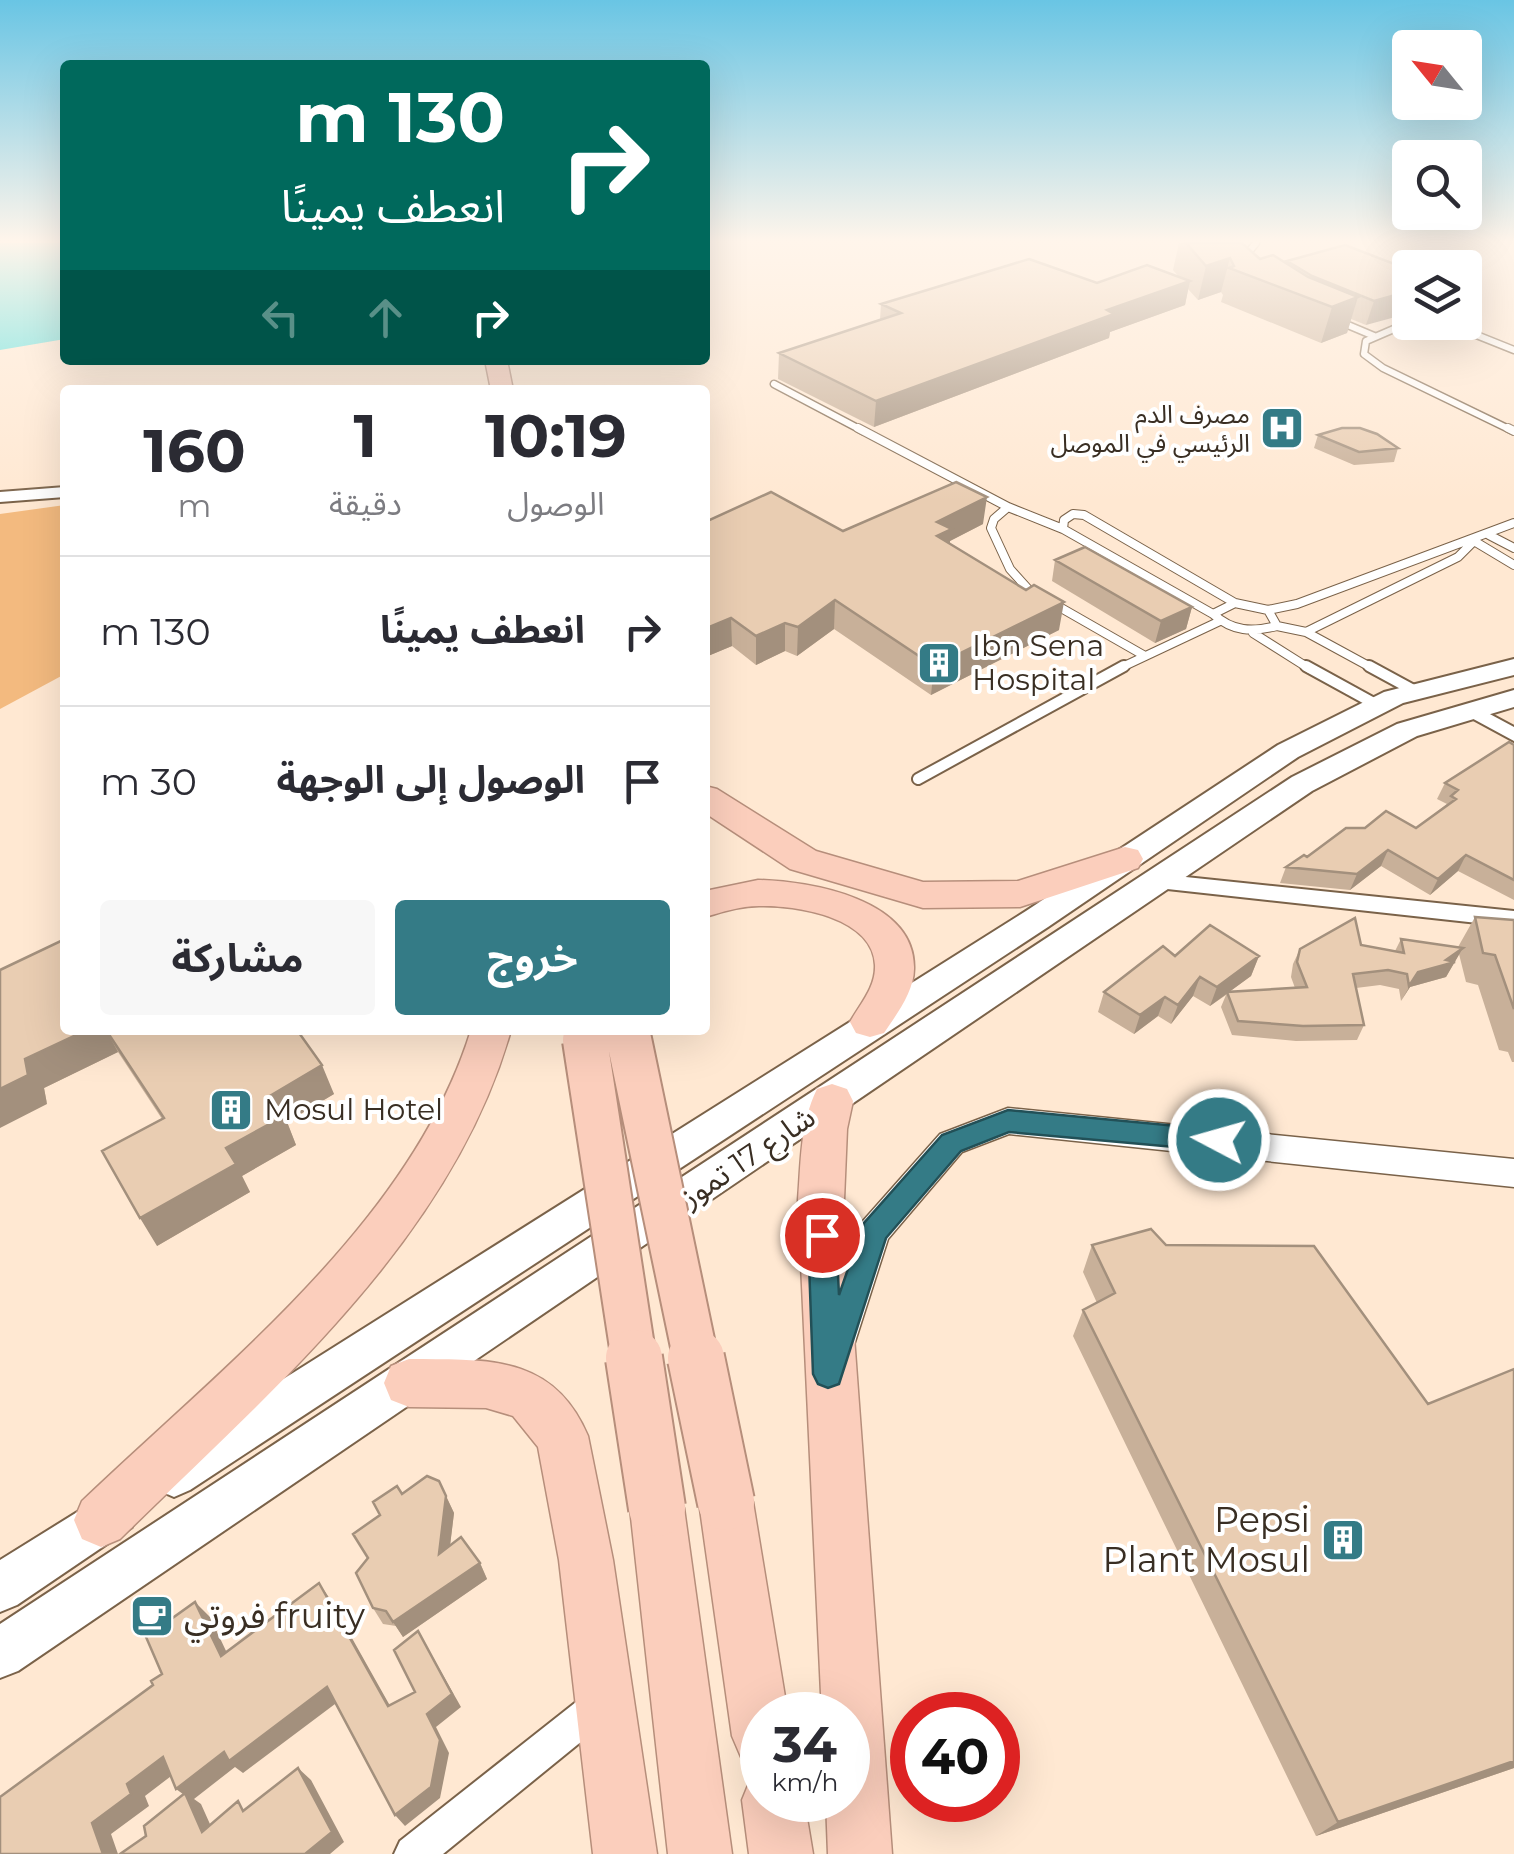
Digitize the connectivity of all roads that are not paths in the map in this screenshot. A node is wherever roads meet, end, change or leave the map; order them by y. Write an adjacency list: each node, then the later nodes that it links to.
1 (1358, 330): 3 (lane)
2 (1391, 330): 3 (lane)
3 (1374, 336): 7 (lane)
4 (1482, 337): 5 (lane)
5 (1514, 350)
6 (774, 384): 10 (lane)
7 (1514, 431)
8 (60, 492): 9 (street)
9 (0, 497)
10 (1008, 508): 12 (lane); 25 (lane)
11 (1514, 523): 13 (lane)
12 (1063, 528): 19 (lane); 21 (lane)
13 (1489, 535): 14 (lane); 15 (lane)
14 (1474, 542): 16 (lane); 17 (lane); 18 (lane)
15 (1514, 548)
16 (1514, 564)
17 (1386, 569): 18 (lane); 20 (lane)
18 (1408, 581): 24 (lane)
19 (1234, 603): 20 (lane); 21 (lane)
20 (1268, 610): 22 (lane)
21 (1217, 618): 23 (lane); 25 (lane)
22 (1276, 626): 23 (lane); 24 (lane)
23 (1252, 632): 29 (lane)
24 (1306, 632): 27 (lane)
25 (1144, 656): 33 (lane)
26 (1514, 668): 27 (main road, شارع 17 تموز)
27 (1415, 691): 29 (main road, شارع 17 تموز)
28 (1514, 698): 30 (main road, شارع 17 تموز)
29 (1377, 704): 32 (main road, شارع 17 تموز)
30 (1474, 711): 31 (street); 34 (main road, شارع 17 تموز)
31 (1514, 736)
32 (1268, 763): 34 (main road); 36 (main road, شارع 17 تموز)
33 (918, 779)
34 (1302, 784): 37 (main road, شارع 17 تموز)
35 (710, 800): 36 (highway)
36 (1125, 859): 40 (main road, شارع 17 تموز)
37 (1157, 882): 39 (street); 44 (main road, شارع 17 تموز)
38 (710, 902): 40 (highway)
39 (1514, 919)
40 (870, 1022): 48 (main road, شارع 17 تموز)
41 (489, 1035): 48 (highway)
42 (598, 1035): 56 (highway, bridge)
43 (599, 1035): 51 (highway, bridge)
44 (832, 1101): 46 (highway); 47 (main road, شارع 17 تموز)
45 (1514, 1172): 46 (street)
46 (828, 1374): 58 (highway)
47 (409, 1383): 50 (main road, شارع 17 تموز); 52 (highway)
48 (102, 1520): 49 (main road, شارع 17 تموز)
49 (0, 1588)
50 (0, 1653)
51 (755, 1692)
52 (605, 1701): 54 (street); 55 (highway)
53 (776, 1822): 57 (highway)
54 (413, 1854)
55 (625, 1854)
56 (700, 1854)
57 (781, 1854)
58 (860, 1854)

